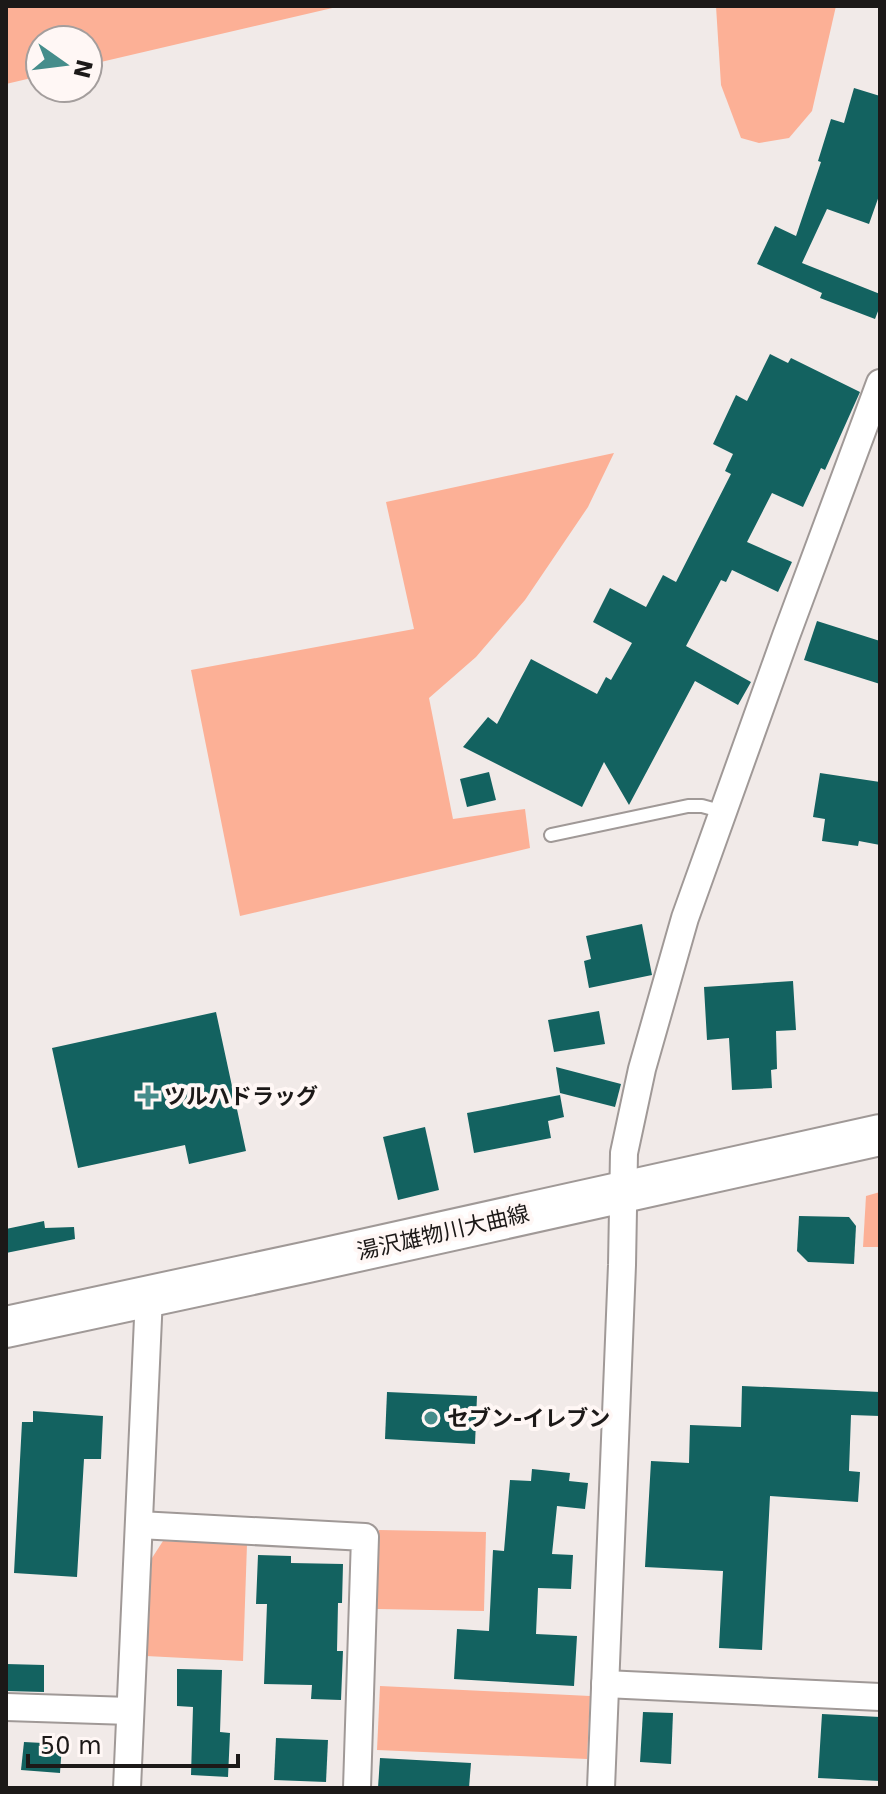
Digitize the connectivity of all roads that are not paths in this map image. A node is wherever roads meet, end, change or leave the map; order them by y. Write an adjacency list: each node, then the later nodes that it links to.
1 (880, 383): 2 (street)
2 (724, 812): 3 (lane); 5 (street)
3 (551, 835)
4 (880, 1135): 5 (main road, 湯沢雄物川大曲線)
5 (622, 1191): 6 (main road, 湯沢雄物川大曲線); 9 (street)
6 (149, 1296): 7 (main road, 湯沢雄物川大曲線); 8 (street)
7 (6, 1327)
8 (139, 1525): 12 (street); 14 (street)
9 (605, 1684): 10 (street); 15 (street)
10 (880, 1697)
11 (6, 1707): 12 (street)
12 (130, 1711): 13 (street)
13 (127, 1788)
14 (357, 1788)
15 (601, 1788)

